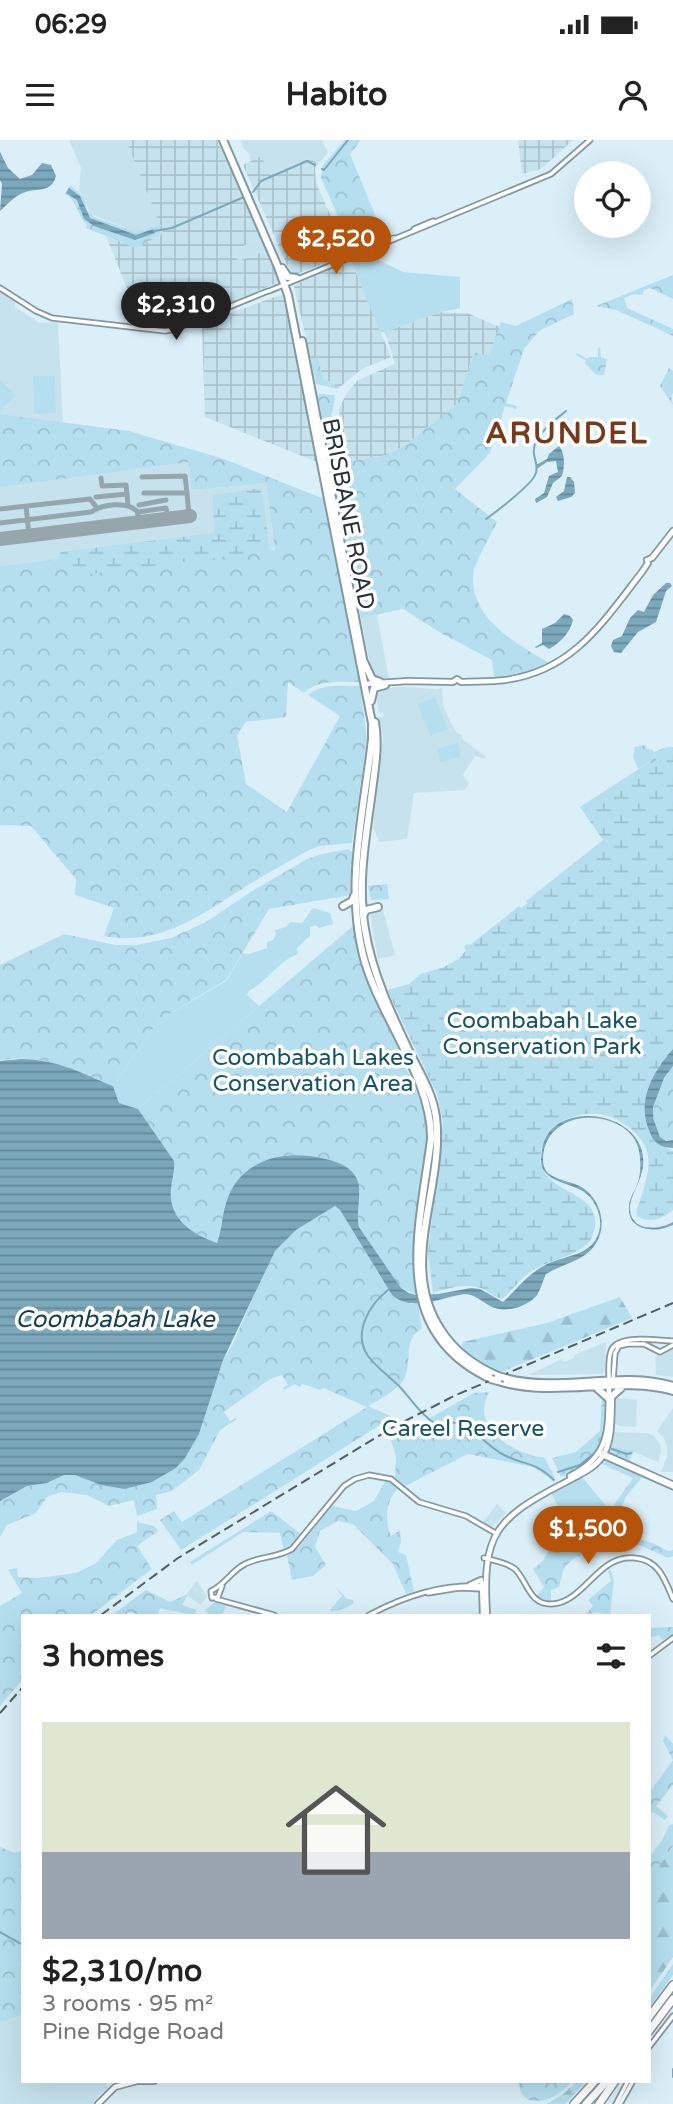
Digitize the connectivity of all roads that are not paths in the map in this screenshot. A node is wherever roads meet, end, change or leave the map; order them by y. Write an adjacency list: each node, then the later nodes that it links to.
1 (225, 140): 3 (highway, BRISBANE ROAD); 5 (highway, BRISBANE ROAD)
2 (590, 140): 4 (street)
3 (282, 268): 4 (highway); 5 (highway, BRISBANE ROAD)
4 (296, 279): 5 (street); 7 (highway)
5 (283, 284): 6 (street); 7 (highway, BRISBANE ROAD)
6 (0, 288)
7 (290, 294): 8 (highway, BRISBANE ROAD); 11 (highway, BRISBANE ROAD)
8 (306, 363): 9 (highway); 11 (highway, BRISBANE ROAD)
9 (319, 390)
10 (673, 531): 15 (main road)
11 (336, 534): 12 (highway, BRISBANE ROAD)
12 (352, 615): 13 (highway, BRISBANE ROAD); 14 (highway, BRISBANE ROAD)
13 (364, 662): 14 (highway, BRISBANE ROAD); 15 (highway)
14 (367, 684): 15 (main road); 16 (highway, BRISBANE ROAD); 18 (highway, BRISBANE ROAD)
15 (386, 684): 16 (highway)
16 (371, 701): 17 (highway, BRISBANE ROAD)
17 (363, 864): 19 (highway, BRISBANE ROAD); 20 (highway)
18 (355, 894): 19 (highway, BRISBANE ROAD); 19 (highway)
19 (352, 907): 20 (highway); 21 (highway)
20 (363, 916): 21 (highway)
21 (382, 998): 28 (highway)
22 (655, 1340): 23 (street); 25 (street); 27 (street)
23 (664, 1340): 24 (street); 26 (street)
24 (673, 1343): 26 (street)
25 (653, 1348): 26 (street); 27 (street)
26 (666, 1348)
27 (611, 1380): 28 (highway); 28 (highway); 29 (highway); 29 (highway); 31 (main road)
28 (598, 1384): 31 (highway)
29 (622, 1384): 30 (highway); 31 (highway)
30 (673, 1389)
31 (610, 1397): 32 (main road)
32 (602, 1454): 33 (street); 34 (main road)
33 (673, 1486)
34 (496, 1533): 35 (main road); 41 (street)
35 (486, 1559): 36 (main road); 38 (main road); 40 (street)
36 (482, 1578): 37 (main road); 38 (main road)
37 (470, 1585): 38 (street); 39 (street)
38 (484, 1587): 39 (street); 43 (main road)
39 (412, 1595): 42 (street)
40 (673, 1599)
41 (270, 1614)
42 (371, 1614)
43 (485, 1614)
44 (673, 1637): 45 (street)
45 (651, 1654)
46 (673, 1985): 48 (highway)
47 (673, 1999): 50 (highway)
48 (651, 2014)
49 (673, 2015): 51 (street)
50 (651, 2028)
51 (651, 2045)
52 (124, 2083): 58 (main road)
53 (593, 2083): 57 (highway)
54 (604, 2083): 57 (highway)
55 (614, 2083): 60 (highway)
56 (630, 2083): 61 (street)
57 (579, 2102): 59 (highway)
58 (98, 2104)
59 (568, 2104)
60 (598, 2104)
61 (618, 2104)

